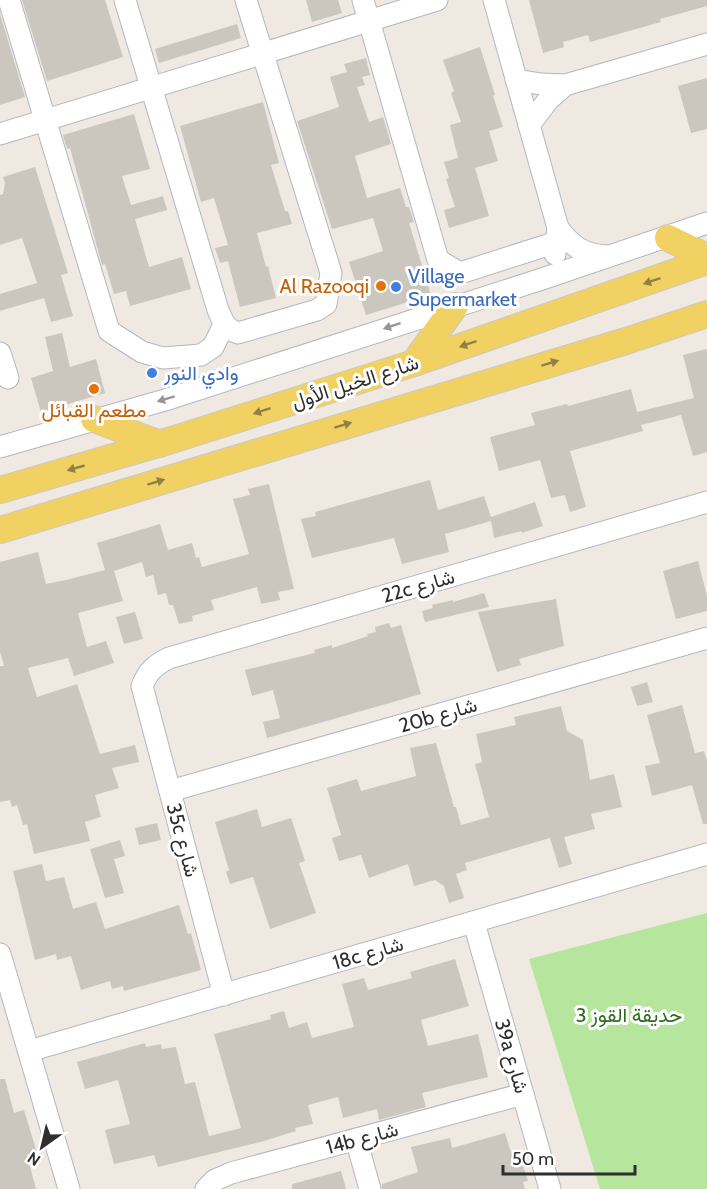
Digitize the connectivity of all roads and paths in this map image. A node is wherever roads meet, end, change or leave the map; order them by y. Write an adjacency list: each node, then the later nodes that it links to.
1 (9, 0): 13 (street)
2 (124, 0): 12 (street)
3 (246, 0): 9 (street)
4 (363, 0): 7 (street)
5 (437, 0): 7 (street)
6 (494, 0): 10 (street)
7 (369, 21): 9 (street); 17 (street)
8 (707, 44): 11 (street)
9 (262, 54): 12 (street); 24 (street)
10 (516, 80): 11 (street); 14 (street)
11 (565, 85): 14 (street)
12 (152, 88): 13 (street); 24 (street)
13 (46, 120): 15 (street); 24 (street)
14 (529, 125): 17 (street)
15 (0, 135)
16 (707, 223): 18 (street)
17 (558, 235): 19 (street); 21 (street)
18 (668, 237): 19 (street); 20 (main road)
19 (610, 256): 21 (street)
20 (707, 259): 26 (main road, شارع الخيل الأول, one-way to 26)
21 (542, 279): 22 (street)
22 (455, 306): 26 (main road); 28 (street, one-way to 28)
23 (707, 314): 33 (main road, شارع الخيل الأول, one-way to 23)
24 (224, 325)
25 (0, 352): 27 (street)
26 (414, 363): 29 (main road, شارع الخيل الأول, one-way to 29)
27 (8, 378)
28 (94, 419): 29 (main road); 30 (street)
29 (159, 444): 31 (main road, شارع الخيل الأول, one-way to 31)
30 (0, 447)
31 (0, 490)
32 (707, 502): 35 (street, 22c شارع)
33 (0, 530)
34 (707, 638): 36 (street, 20b شارع)
35 (142, 686): 36 (street, 35c شارع)
36 (170, 792): 40 (street, 35c شارع)
37 (707, 854): 38 (street, 18c شارع)
38 (474, 923): 40 (street, 18c شارع); 42 (street, 39a شارع)
39 (0, 954): 41 (street)
40 (224, 995): 41 (street, 18c شارع)
41 (29, 1050): 44 (street)
42 (523, 1094): 43 (street, 14b شارع); 47 (street, 39a شارع)
43 (356, 1139): 45 (street, 14b شارع); 46 (street)
44 (69, 1189)
45 (206, 1189)
46 (370, 1189)
47 (550, 1189)

